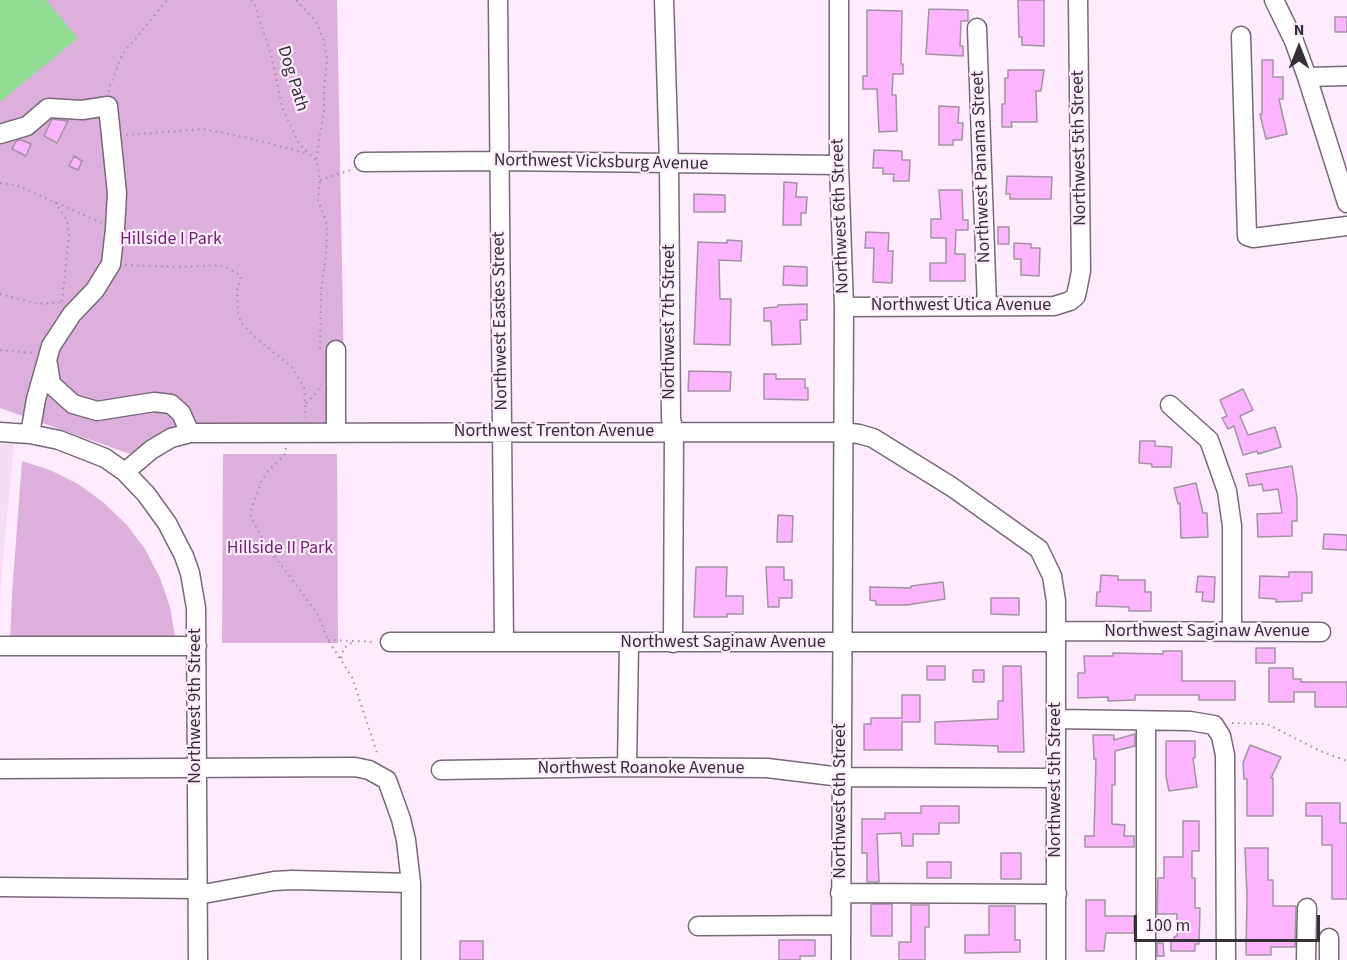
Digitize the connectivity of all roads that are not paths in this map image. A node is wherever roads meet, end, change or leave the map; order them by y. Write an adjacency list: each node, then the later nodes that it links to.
1 (498, 0): 11 (street, Northwest Eastes Street)
2 (664, 0): 13 (street, Northwest 7th Street)
3 (839, 0): 14 (street, Northwest 6th Street)
4 (1078, 0): 18 (street, Northwest 5th Street)
5 (1274, 0): 9 (street)
6 (977, 28): 19 (street, Northwest Panama Street)
7 (1241, 36): 17 (street)
8 (1347, 76): 9 (street)
9 (1307, 77): 15 (street)
10 (0, 134): 22 (street)
11 (498, 161): 12 (street, Northwest Vicksburg Avenue); 13 (street, Northwest Vicksburg Avenue); 25 (street, Northwest Eastes Street)
12 (364, 162)
13 (669, 163): 14 (street, Northwest Vicksburg Avenue); 26 (street, Northwest 7th Street)
14 (839, 165): 20 (street, Northwest 6th Street)
15 (1342, 169): 16 (street)
16 (1347, 202)
17 (1347, 226)
18 (1076, 296): 19 (street, Northwest Utica Avenue)
19 (987, 306): 20 (street, Northwest Utica Avenue)
20 (844, 307): 27 (street, Northwest 6th Street)
21 (330, 355): 29 (street)
22 (47, 359): 28 (street); 30 (street)
23 (1170, 405): 33 (street)
24 (0, 432): 30 (street)
25 (502, 432): 26 (street, Northwest Trenton Avenue); 29 (street, Northwest Trenton Avenue); 36 (street, Northwest Eastes Street)
26 (674, 432): 27 (street, Northwest Trenton Avenue); 39 (street, Northwest 7th Street)
27 (843, 432): 32 (street, Northwest Trenton Avenue); 40 (street, Northwest 6th Street)
28 (190, 433): 29 (street, Northwest Trenton Avenue); 31 (street, Northwest Trenton Avenue)
29 (336, 433)
30 (30, 434): 31 (street)
31 (125, 472): 42 (street, Northwest 9th Street)
32 (1056, 601): 35 (street, Northwest 5th Street)
33 (1232, 631): 34 (street, Northwest Saginaw Avenue); 35 (street, Northwest Saginaw Avenue)
34 (1322, 632)
35 (1056, 637): 40 (street, Northwest Saginaw Avenue); 43 (street, Northwest 5th Street)
36 (504, 641): 37 (street, Northwest Saginaw Avenue); 38 (street, Northwest Saginaw Avenue)
37 (390, 642)
38 (629, 643): 39 (street, Northwest Saginaw Avenue); 45 (street)
39 (673, 643): 40 (street, Northwest Saginaw Avenue)
40 (841, 643): 49 (street, Northwest 6th Street)
41 (0, 646): 42 (street)
42 (197, 646): 47 (street, Northwest 9th Street)
43 (1056, 719): 44 (street); 50 (street, Northwest 5th Street)
44 (1146, 721): 64 (street); 65 (street)
45 (627, 768): 48 (street, Northwest Roanoke Avenue); 49 (street, Northwest Roanoke Avenue)
46 (0, 769): 47 (street)
47 (196, 769): 51 (street); 53 (street, Northwest 9th Street)
48 (441, 770)
49 (841, 777): 50 (street, Northwest Roanoke Avenue); 54 (street, Northwest 6th Street)
50 (1056, 778): 55 (street, Northwest 5th Street)
51 (411, 884): 53 (street); 61 (street)
52 (8, 887): 53 (street)
53 (198, 892): 60 (street, Northwest 9th Street)
54 (840, 893): 55 (street); 57 (street, Northwest 6th Street)
55 (1057, 894): 63 (street, Northwest 5th Street)
56 (1307, 908): 66 (street)
57 (840, 925): 58 (street); 62 (street, Northwest 6th Street)
58 (698, 926)
59 (1329, 938): 67 (street)
60 (198, 960)
61 (411, 960)
62 (841, 960)
63 (1056, 960)
64 (1146, 960)
65 (1226, 960)
66 (1305, 960)
67 (1329, 960)

